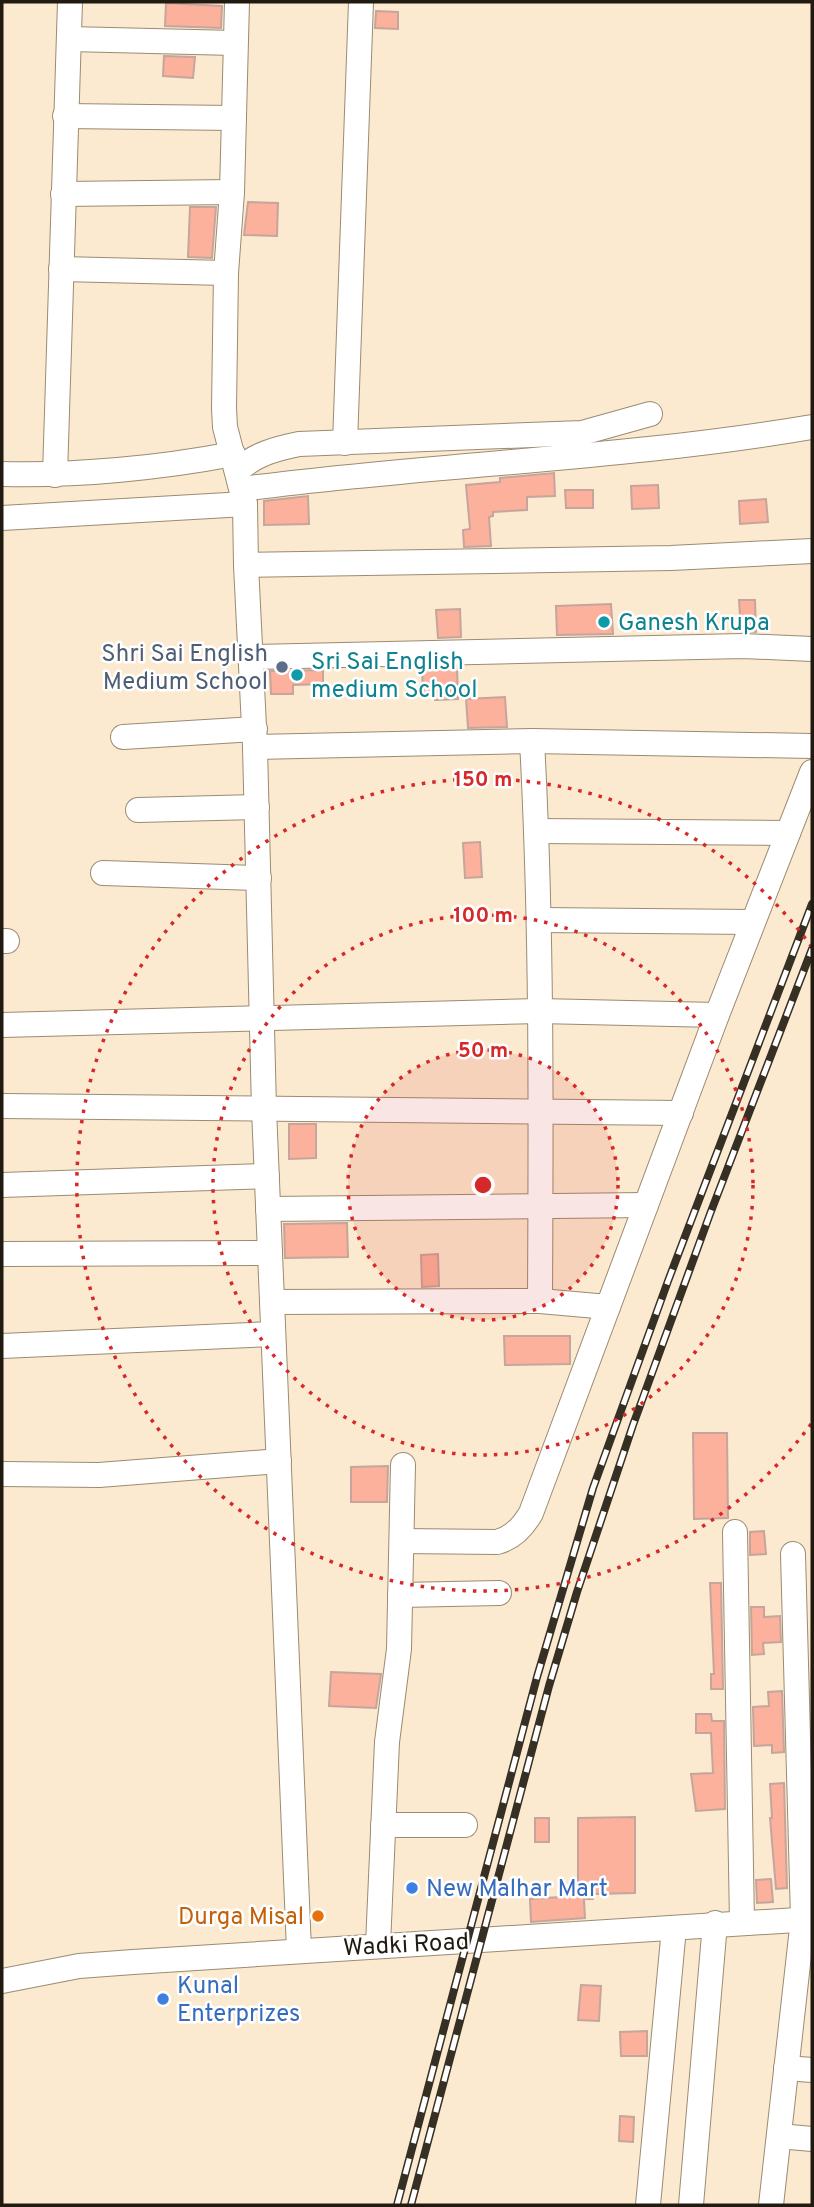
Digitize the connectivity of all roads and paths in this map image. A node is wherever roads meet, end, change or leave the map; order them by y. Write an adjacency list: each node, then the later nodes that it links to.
1 (70, 2): 4 (street)
2 (237, 2): 5 (street)
3 (361, 2): 14 (street)
4 (69, 39): 5 (street); 6 (street)
5 (235, 43): 7 (street)
6 (65, 116): 7 (street); 9 (street)
7 (234, 118): 8 (street)
8 (232, 192): 9 (street); 11 (street)
9 (63, 194): 10 (street)
10 (61, 270): 11 (street); 16 (street)
11 (226, 273): 17 (street)
12 (650, 414): 14 (street)
13 (812, 426): 17 (street)
14 (345, 443): 17 (street)
15 (2, 474): 16 (street)
16 (55, 475): 17 (street)
17 (240, 479): 18 (street); 20 (street)
18 (2, 518)
19 (812, 551): 20 (street)
20 (246, 565): 22 (street)
21 (812, 649): 22 (street)
22 (252, 657): 24 (street)
23 (123, 737): 24 (street)
24 (255, 738): 25 (street); 28 (street)
25 (533, 741): 26 (street); 30 (street)
26 (812, 746)
27 (812, 772): 31 (street)
28 (257, 807): 29 (street); 33 (street)
29 (138, 810)
30 (537, 831): 31 (street); 34 (street)
31 (788, 832): 35 (street)
32 (103, 873): 33 (street)
33 (258, 878): 38 (street)
34 (538, 920): 35 (street); 36 (street)
35 (752, 922): 37 (street)
36 (539, 1012): 37 (street); 38 (street); 42 (street)
37 (717, 1015): 43 (street)
38 (263, 1019): 39 (street); 41 (street)
39 (2, 1025)
40 (2, 1106): 41 (street)
41 (264, 1109): 42 (street); 44 (street)
42 (541, 1112): 43 (street); 47 (street)
43 (681, 1113): 46 (street)
44 (267, 1177): 45 (street); 48 (street)
45 (2, 1185)
46 (646, 1205): 47 (street); 53 (street)
47 (540, 1206): 48 (street); 51 (street)
48 (268, 1209): 49 (street)
49 (270, 1253): 50 (street); 52 (street)
50 (2, 1254)
51 (540, 1301): 52 (street); 53 (street)
52 (272, 1302): 54 (street)
53 (608, 1307): 60 (street)
54 (273, 1334): 55 (street); 56 (street)
55 (2, 1346)
56 (279, 1461): 58 (street); 71 (street)
57 (403, 1465): 60 (street)
58 (2, 1474)
59 (735, 1532): 67 (street)
60 (402, 1541): 63 (street)
61 (793, 1554): 66 (street)
62 (499, 1593): 63 (street)
63 (400, 1595): 64 (street)
64 (383, 1825): 65 (street); 70 (street)
65 (465, 1825)
66 (808, 1919): 67 (street, Wadki Road); 73 (street)
67 (742, 1922): 68 (street, Wadki Road)
68 (715, 1923): 69 (street, Wadki Road); 78 (street)
69 (674, 1928): 70 (street, Wadki Road); 77 (street)
70 (378, 1945): 71 (street, Wadki Road)
71 (299, 1950): 72 (street, Wadki Road)
72 (2, 1981)
73 (786, 2068): 74 (street); 75 (street)
74 (812, 2070)
75 (779, 2136): 76 (street); 79 (street)
76 (812, 2139)
77 (648, 2205)
78 (691, 2205)
79 (771, 2205)

